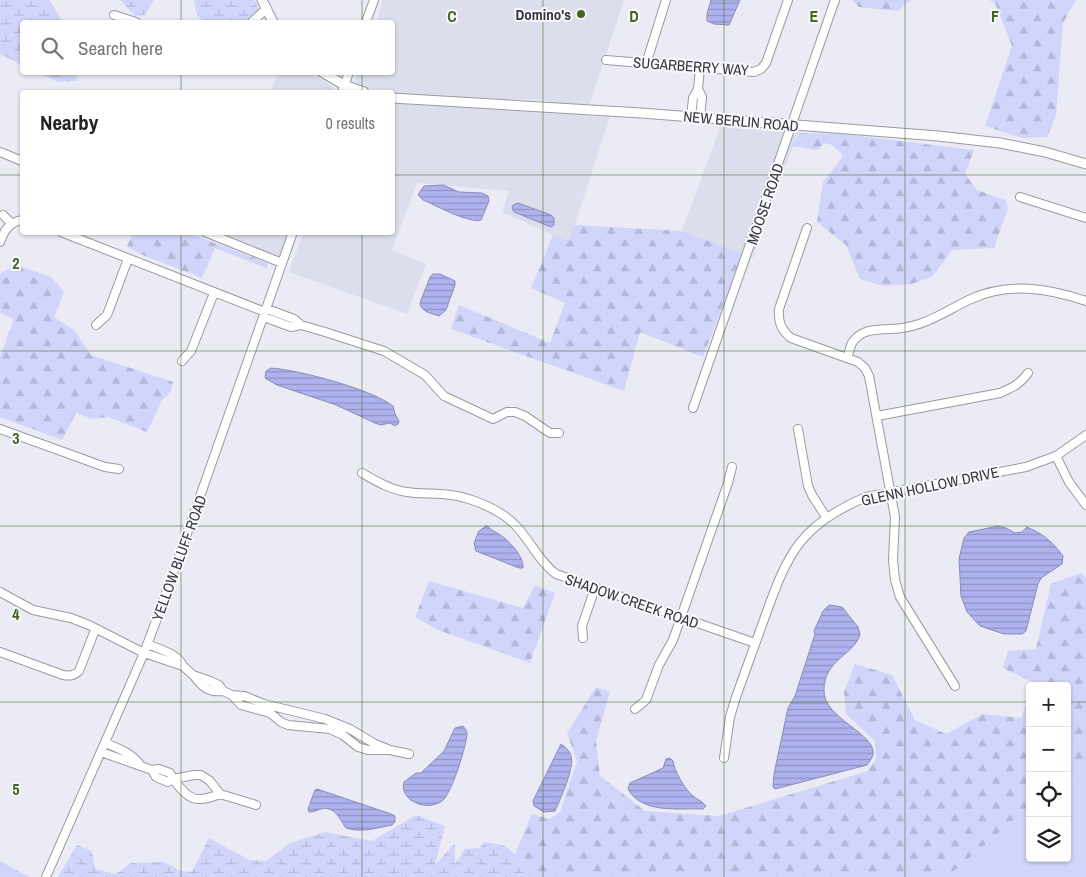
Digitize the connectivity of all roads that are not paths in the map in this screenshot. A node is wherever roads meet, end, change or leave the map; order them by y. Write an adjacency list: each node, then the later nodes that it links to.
1 (262, 0): 6 (main road)
2 (374, 0): 11 (street)
3 (666, 0): 13 (street)
4 (788, 0): 14 (street, SUGARBERRY WAY)
5 (836, 0): 20 (street, MOOSE ROAD)
6 (266, 9): 9 (street); 10 (main road)
7 (114, 15): 8 (street)
8 (130, 20)
9 (254, 20)
10 (272, 20)
11 (367, 20)
12 (606, 60): 13 (street, SUGARBERRY WAY)
13 (646, 64): 14 (street, SUGARBERRY WAY)
14 (700, 67): 19 (street)
15 (326, 75): 17 (main road)
16 (348, 75): 17 (street)
17 (343, 89)
18 (395, 98): 19 (main road, NEW BERLIN ROAD)
19 (695, 117): 20 (main road, NEW BERLIN ROAD)
20 (793, 125): 23 (main road, NEW BERLIN ROAD); 43 (street, MOOSE ROAD)
21 (0, 152): 22 (street)
22 (20, 160)
23 (1086, 164)
24 (1020, 197): 26 (street)
25 (3, 215): 28 (street)
26 (1086, 218)
27 (20, 221): 28 (street)
28 (11, 223): 33 (street)
29 (808, 228): 40 (street)
30 (68, 235): 34 (street)
31 (212, 235): 35 (street)
32 (292, 235): 35 (street, YELLOW BLUFF ROAD)
33 (0, 242)
34 (128, 259): 36 (street); 39 (street)
35 (282, 263): 38 (street, YELLOW BLUFF ROAD)
36 (214, 293): 38 (street); 41 (street)
37 (1086, 301): 40 (street)
38 (265, 313): 47 (street); 61 (street, YELLOW BLUFF ROAD)
39 (96, 325)
40 (847, 358): 44 (street)
41 (182, 361)
42 (1028, 373): 44 (street)
43 (693, 408)
44 (877, 416): 53 (street)
45 (0, 429): 51 (street)
46 (798, 429): 55 (street)
47 (559, 433)
48 (1086, 435): 49 (street, GLENN HOLLOW DRIVE)
49 (1056, 456): 53 (street, GLENN HOLLOW DRIVE); 54 (street)
50 (732, 467): 58 (street)
51 (119, 469)
52 (362, 473): 56 (street, SHADOW CREEK ROAD)
53 (891, 492): 55 (street, GLENN HOLLOW DRIVE); 66 (street)
54 (1086, 505)
55 (826, 517): 62 (street, GLENN HOLLOW DRIVE)
56 (594, 588): 58 (street, SHADOW CREEK ROAD); 60 (street)
57 (0, 592): 59 (street)
58 (680, 617): 62 (street, SHADOW CREEK ROAD); 68 (street)
59 (96, 630): 63 (street); 64 (street)
60 (583, 638)
61 (147, 644): 64 (street, YELLOW BLUFF ROAD); 65 (street)
62 (755, 644): 74 (street, GLENN HOLLOW DRIVE)
63 (0, 652)
64 (144, 653): 65 (street); 69 (street, YELLOW BLUFF ROAD)
65 (183, 666): 67 (street)
66 (955, 686)
67 (232, 695): 70 (street); 70 (street)
68 (635, 709)
69 (105, 743): 71 (street, YELLOW BLUFF ROAD); 72 (street)
70 (390, 750): 73 (street)
71 (101, 752): 75 (street); 80 (street, YELLOW BLUFF ROAD)
72 (128, 752): 75 (street); 76 (street)
73 (409, 754)
74 (724, 758)
75 (124, 761): 76 (street)
76 (141, 766): 77 (street)
77 (173, 779): 78 (street); 78 (street)
78 (220, 794): 79 (street)
79 (256, 805)
80 (46, 877)

